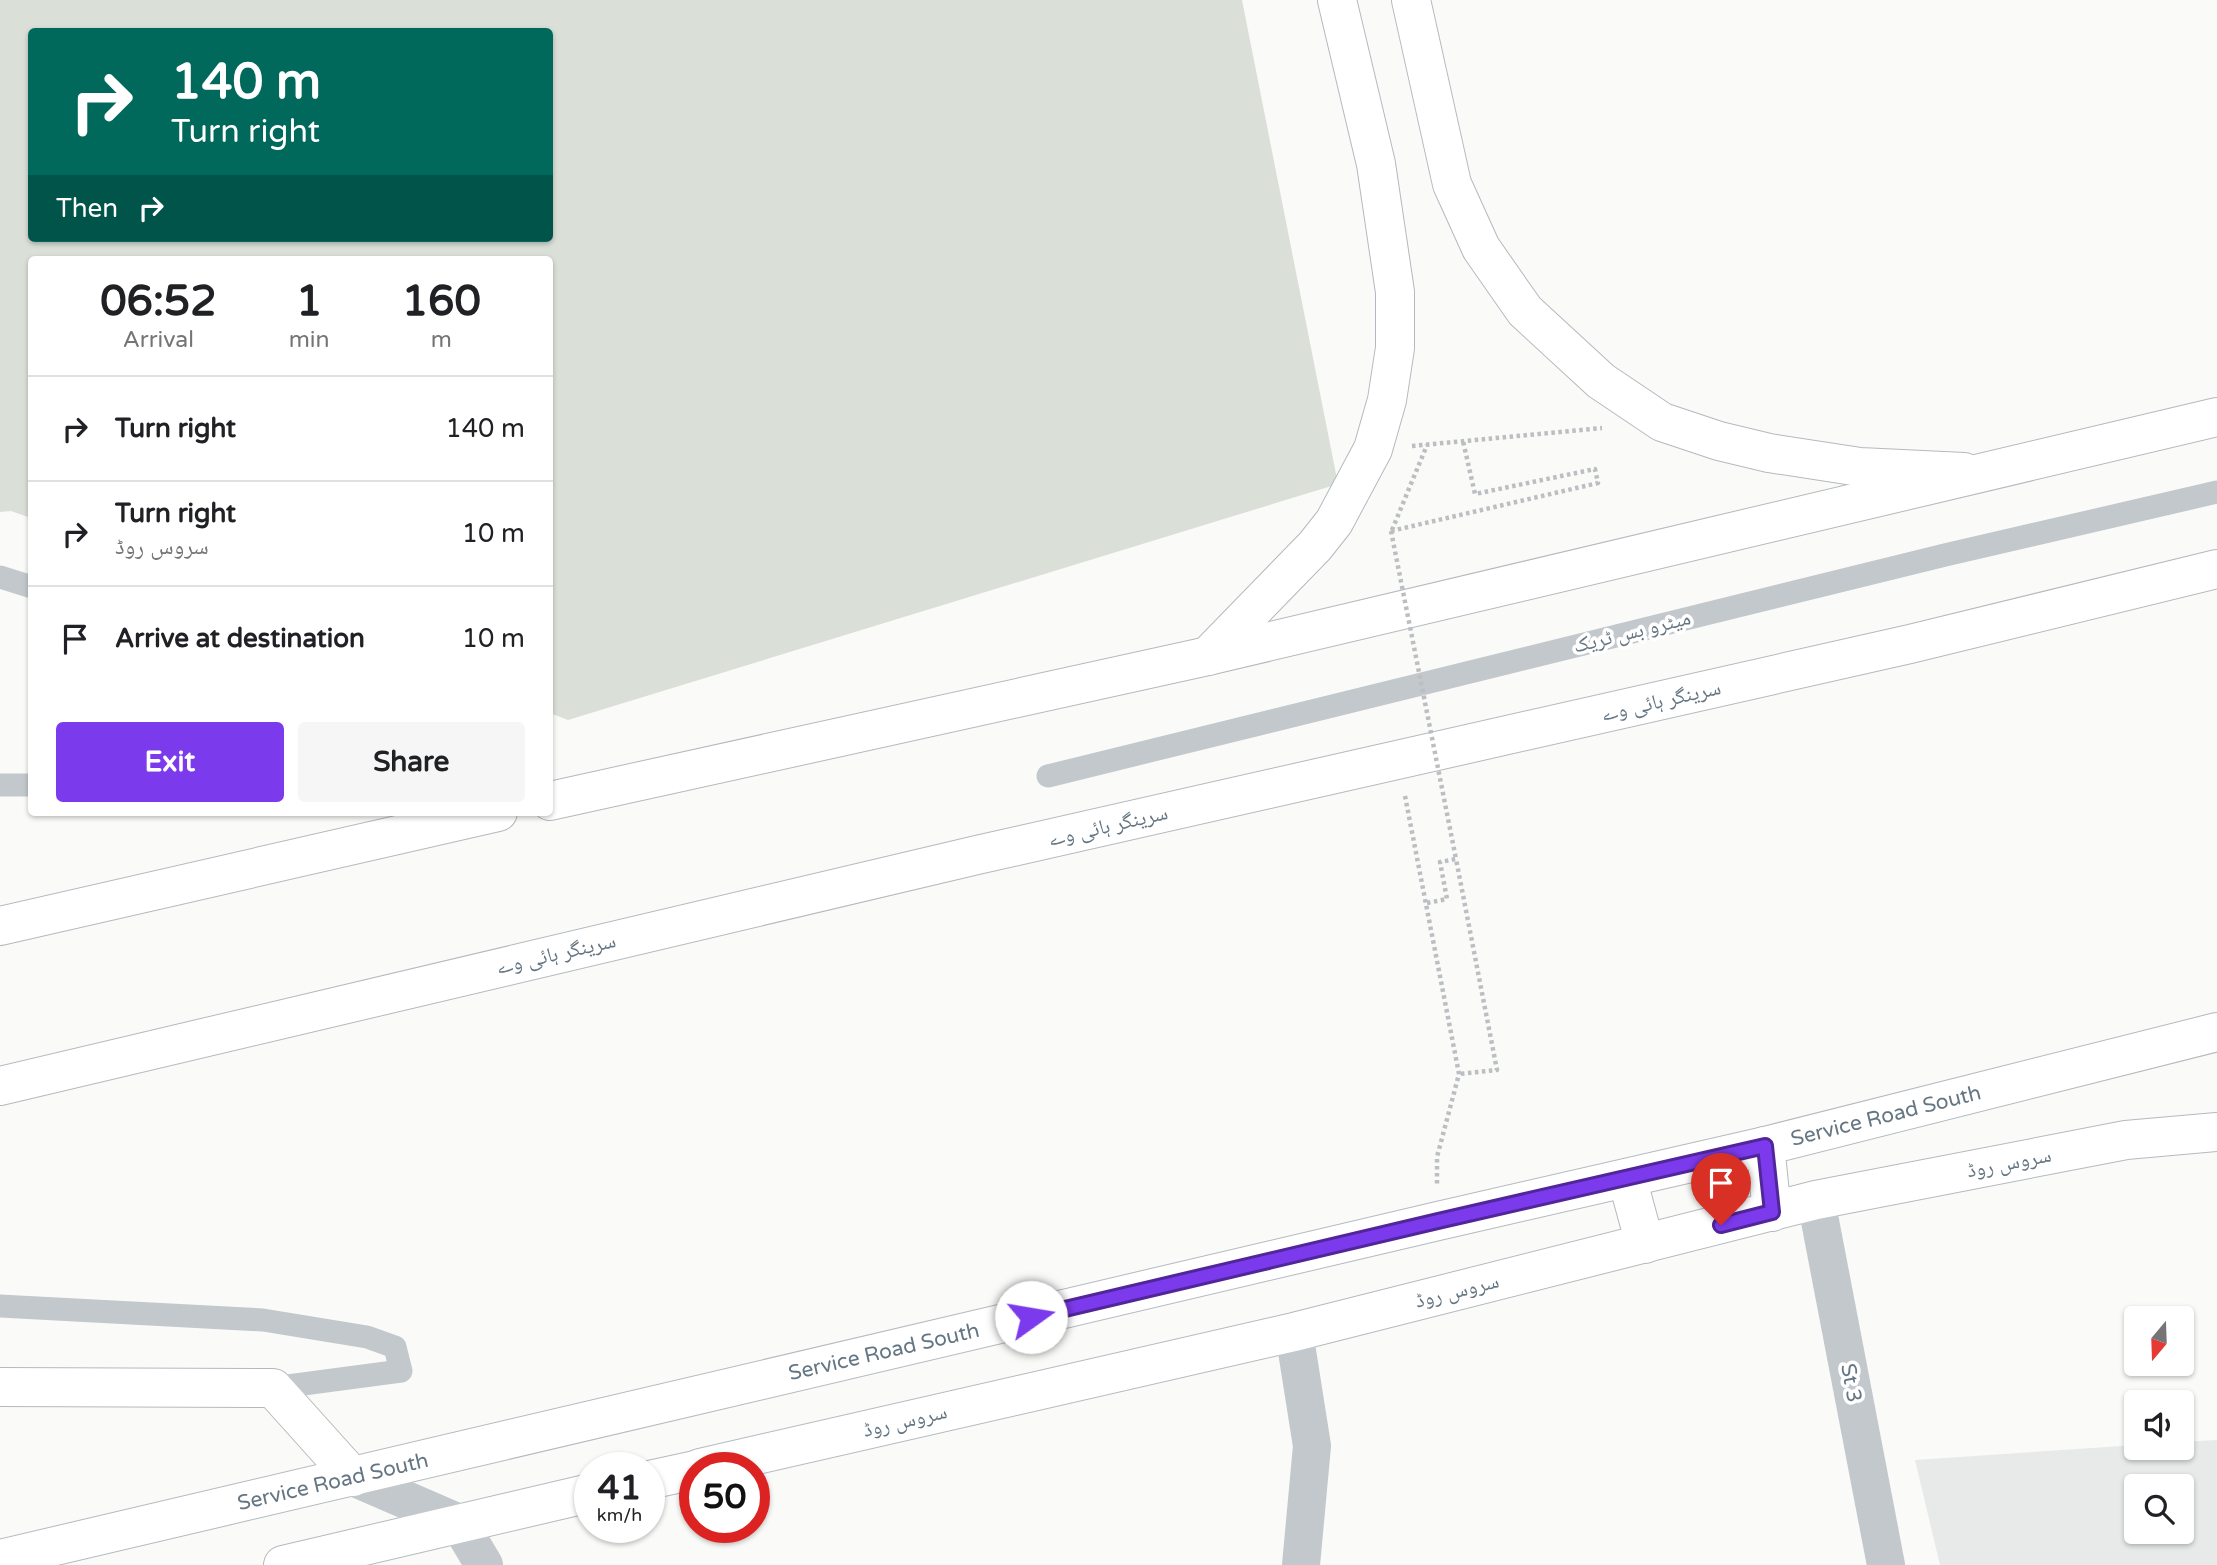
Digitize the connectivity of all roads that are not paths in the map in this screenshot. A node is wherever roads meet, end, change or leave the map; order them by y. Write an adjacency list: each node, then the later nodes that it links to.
1 (1337, 0): 9 (main road)
2 (1411, 0): 4 (main road)
3 (2217, 417): 4 (main road)
4 (1977, 473): 9 (main road)
5 (2217, 492): 10 (lane, میٹرو بس ٹریک)
6 (2217, 569): 17 (main road, سرینگر ہائی وے)
7 (0, 577): 8 (lane)
8 (28, 586)
9 (1208, 656): 13 (main road)
10 (1048, 776)
11 (0, 785): 12 (lane)
12 (28, 785)
13 (553, 800)
14 (479, 816): 15 (main road)
15 (0, 926)
16 (2217, 1032): 19 (main road, Service Road South)
17 (0, 1086)
18 (2217, 1132): 21 (main road, سروس روڈ)
19 (1765, 1146): 20 (main road, Service Road South); 22 (main road)
20 (1627, 1178): 23 (main road); 29 (main road, Service Road South)
21 (1816, 1200): 22 (main road, سروس روڈ); 36 (street, St 3)
22 (1772, 1212): 23 (main road, سروس روڈ)
23 (1645, 1244): 25 (main road, سروس روڈ)
24 (0, 1306): 27 (lane)
25 (1294, 1332): 28 (main road, سروس روڈ); 35 (street)
26 (0, 1387): 27 (main road)
27 (273, 1388): 29 (main road)
28 (770, 1452)
29 (353, 1478): 31 (street); 32 (main road, Service Road South)
30 (574, 1497): 31 (main road)
31 (460, 1523): 33 (main road); 34 (street)
32 (0, 1559)
33 (283, 1565)
34 (484, 1565)
35 (1301, 1565)
36 (1886, 1565)

